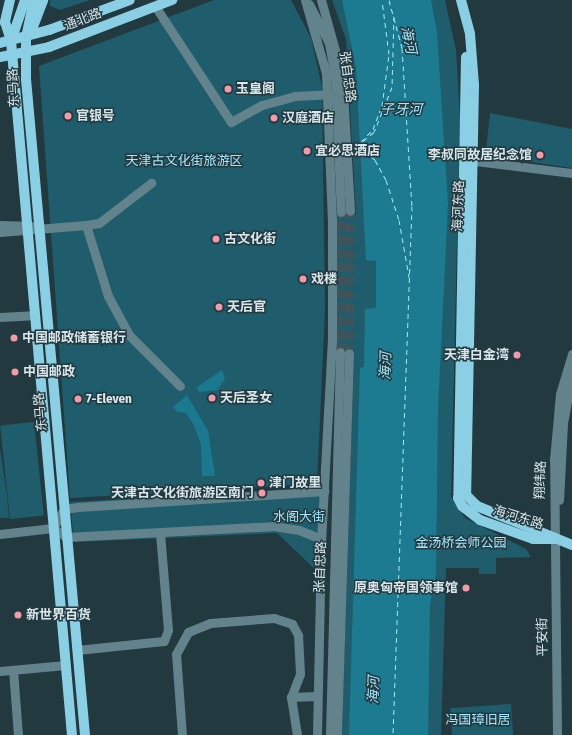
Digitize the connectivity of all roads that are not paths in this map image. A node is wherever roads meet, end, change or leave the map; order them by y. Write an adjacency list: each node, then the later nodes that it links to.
1 (10, 0): 13 (main road)
2 (25, 0): 13 (main road)
3 (34, 0): 12 (main road, 东马路)
4 (43, 0): 12 (main road)
5 (130, 0): 12 (main road, 通北路)
6 (172, 0): 11 (main road, 通北路)
7 (305, 0): 8 (street, 张自忠路); 18 (street)
8 (321, 0)
9 (455, 0): 19 (main road, 海河东路)
10 (461, 0): 19 (main road, 海河东路)
11 (155, 6): 15 (main road, 通北路); 18 (street)
12 (26, 38): 13 (main road, 通北路); 15 (main road, 东马路)
13 (11, 41): 14 (main road, 通北路); 16 (main road, 东马路)
14 (0, 43)
15 (26, 54): 16 (main road, 通北路); 25 (main road, 东马路)
16 (11, 56): 17 (main road, 通北路); 24 (main road, 东马路)
17 (0, 57)
18 (328, 94): 33 (street)
19 (469, 160): 20 (street); 40 (main road, 海河东路)
20 (572, 173)
21 (151, 183): 23 (street)
22 (0, 225): 24 (street)
23 (86, 225): 25 (street); 31 (street)
24 (25, 227): 25 (street); 26 (street); 27 (main road, 东马路)
25 (37, 228): 34 (main road, 东马路)
26 (0, 232)
27 (33, 315): 28 (street); 35 (main road, 东马路)
28 (0, 317)
29 (572, 354): 32 (street, 翔纬路)
30 (572, 374): 32 (street, 翔纬路)
31 (180, 386)
32 (564, 423): 40 (street, 翔纬路)
33 (324, 492): 34 (street); 39 (street)
34 (64, 509): 35 (street); 38 (main road, 东马路)
35 (53, 528): 37 (street); 38 (street); 43 (main road, 东马路)
36 (160, 532): 38 (street); 39 (street); 42 (street)
37 (0, 534)
38 (66, 537): 42 (main road, 东马路)
39 (321, 539): 46 (street)
40 (555, 539): 41 (main road, 海河东路); 56 (street, 平安街)
41 (572, 545)
42 (77, 650): 50 (main road, 东马路)
43 (66, 665): 44 (street); 49 (main road, 东马路)
44 (13, 670): 45 (street); 48 (street)
45 (0, 671)
46 (317, 696): 47 (street); 53 (street)
47 (291, 697): 51 (street); 52 (street)
48 (18, 735)
49 (72, 735)
50 (85, 735)
51 (182, 735)
52 (297, 735)
53 (317, 735)
54 (330, 735): 55 (street, 张自忠路)
55 (337, 735)
56 (557, 735)

